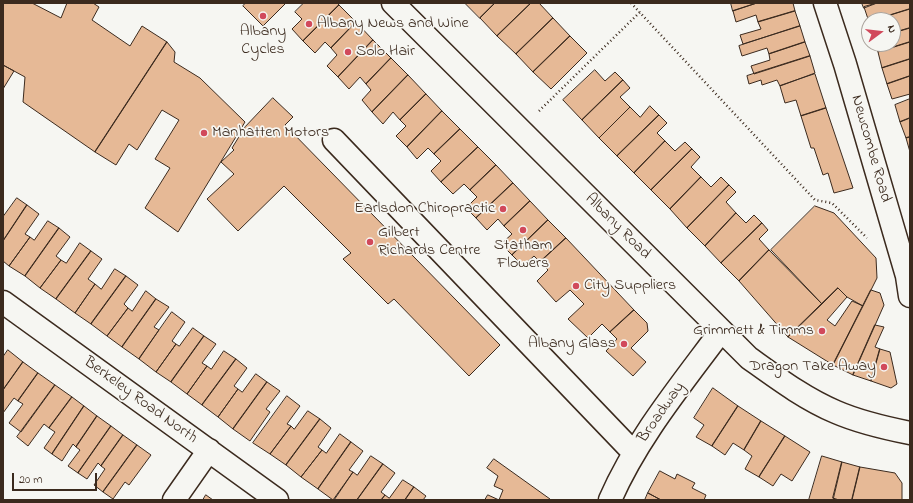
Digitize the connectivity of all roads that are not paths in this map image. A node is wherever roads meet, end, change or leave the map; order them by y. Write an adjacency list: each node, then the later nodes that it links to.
1 (393, 3): 6 (street, Albany Road)
2 (825, 3): 4 (street, Newcombe Road)
3 (334, 140): 9 (street)
4 (910, 296)
5 (3, 302): 8 (street, Berkeley Road North)
6 (721, 331): 7 (street, Albany Road); 9 (street, Broadway)
7 (910, 433)
8 (209, 450): 10 (street); 11 (street, Berkeley Road North)
9 (634, 453): 12 (street, Broadway)
10 (174, 500)
11 (277, 500)
12 (610, 500)

